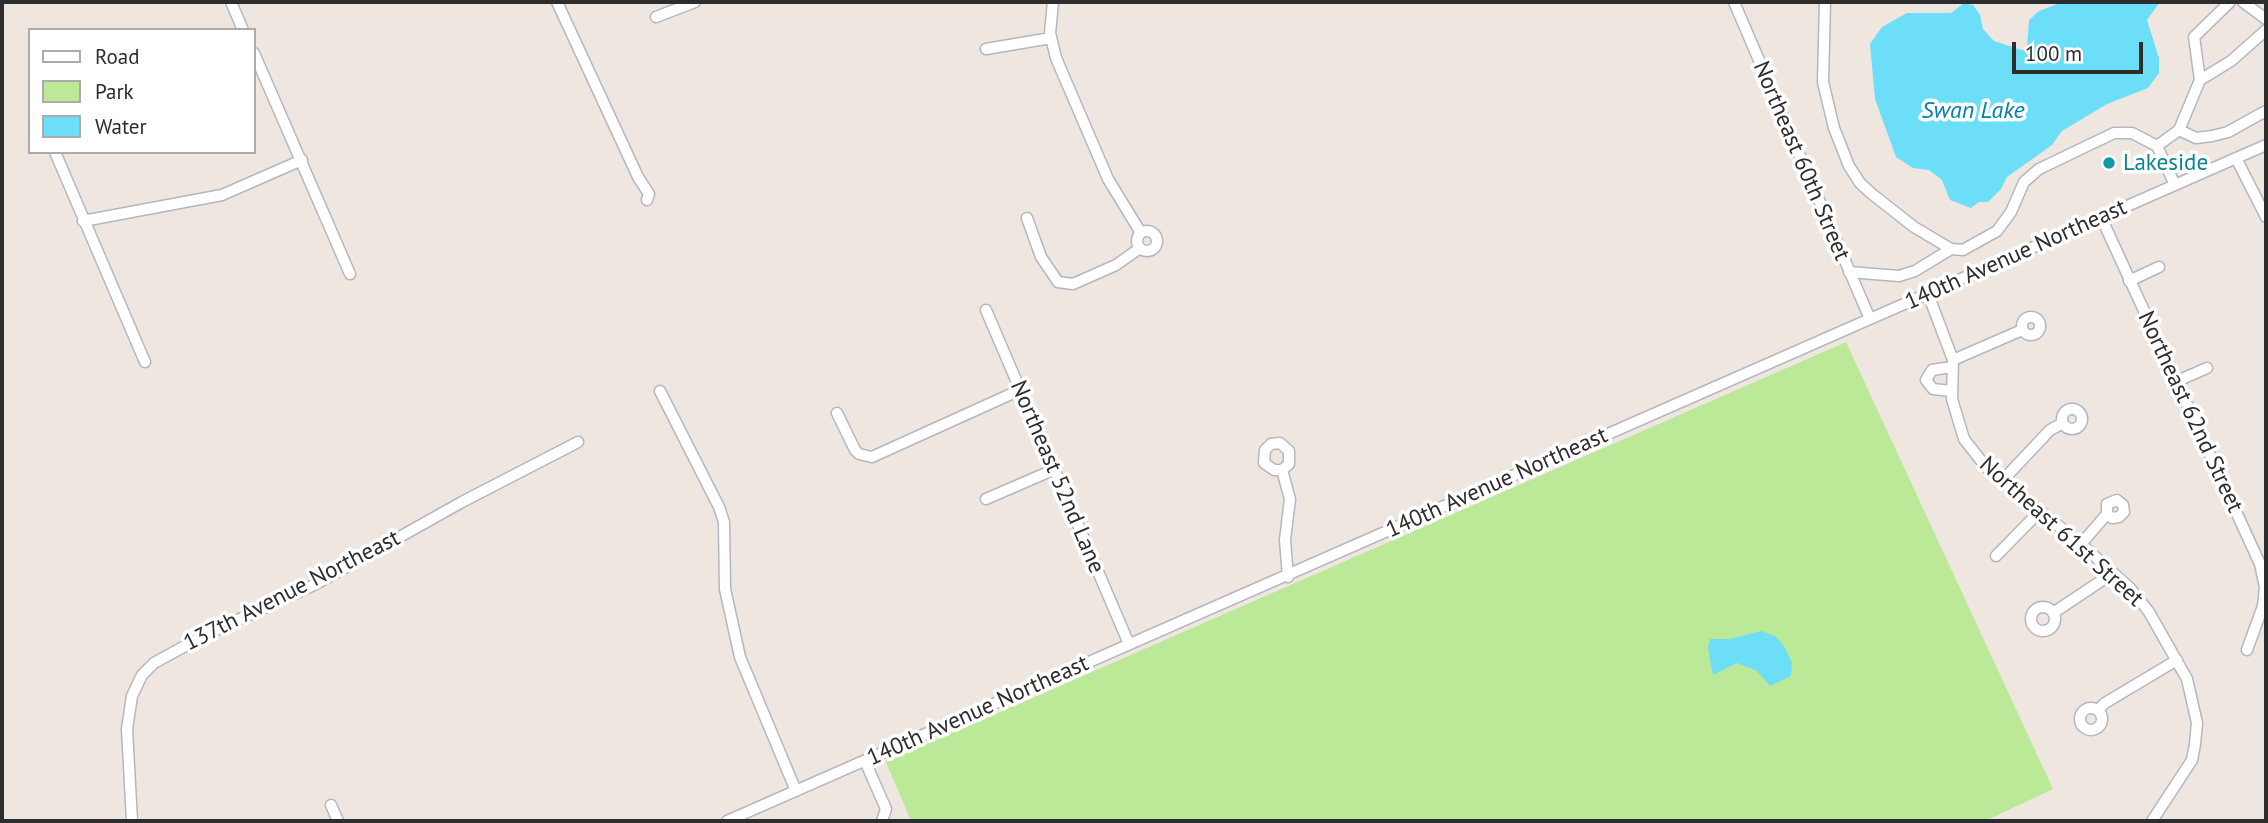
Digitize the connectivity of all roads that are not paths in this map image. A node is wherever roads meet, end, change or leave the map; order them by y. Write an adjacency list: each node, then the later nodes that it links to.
1 (231, 2): 11 (street)
2 (556, 2): 25 (street)
3 (695, 2): 9 (street)
4 (1053, 2): 13 (street)
5 (1734, 2): 34 (street, Northeast 60th Street)
6 (1825, 2): 32 (street)
7 (2230, 2): 16 (street)
8 (2243, 2): 10 (street)
9 (656, 17)
10 (2266, 19)
11 (242, 28)
12 (2266, 30): 16 (street)
13 (1051, 38): 14 (street); 30 (street)
14 (986, 49)
15 (256, 57): 23 (street)
16 (2200, 80): 18 (street)
17 (2266, 111): 18 (street)
18 (2179, 130): 20 (street)
19 (2266, 145): 22 (street, 140th Avenue Northeast)
20 (2157, 146): 24 (street); 32 (street)
21 (56, 154): 29 (street)
22 (2236, 158): 24 (street, 140th Avenue Northeast); 27 (street)
23 (302, 160): 29 (street); 35 (street)
24 (2175, 185): 26 (street, 140th Avenue Northeast)
25 (647, 200)
26 (2101, 217): 36 (street, Northeast 62nd Street); 37 (street, 140th Avenue Northeast)
27 (2266, 217)
28 (1027, 218): 31 (street)
29 (83, 221): 41 (street)
30 (1141, 233): 31 (street); 31 (street)
31 (1140, 247)
32 (1951, 249): 34 (street)
33 (2159, 268): 36 (street)
34 (1849, 272): 39 (street, Northeast 60th Street)
35 (350, 274)
36 (2129, 281): 44 (street, Northeast 62nd Street)
37 (1928, 294): 39 (street, 140th Avenue Northeast); 42 (street, Northeast 61st Street)
38 (986, 310): 45 (street, Northeast 52nd Lane)
39 (1870, 319): 60 (street, 140th Avenue Northeast)
40 (2022, 330): 42 (street)
41 (145, 362)
42 (1952, 363): 47 (street, Northeast 61st Street); 47 (street)
43 (2207, 368): 44 (street)
44 (2175, 382): 61 (street, Northeast 62nd Street)
45 (1020, 390): 48 (street); 51 (street, Northeast 52nd Lane)
46 (660, 391): 68 (street)
47 (1952, 391): 53 (street, Northeast 61st Street)
48 (837, 413)
49 (2063, 423): 53 (street)
50 (578, 442): 70 (street, 137th Avenue Northeast)
51 (1053, 470): 54 (street); 63 (street, Northeast 52nd Lane)
52 (1282, 470): 60 (street)
53 (2002, 481): 55 (street, Northeast 61st Street)
54 (986, 499)
55 (2040, 511): 57 (street, Northeast 61st Street); 58 (street)
56 (2107, 514): 57 (street)
57 (2081, 544): 59 (street, Northeast 61st Street)
58 (1996, 556)
59 (2109, 570): 62 (street); 65 (street, Northeast 61st Street)
60 (1288, 577): 63 (street, 140th Avenue Northeast)
61 (2265, 587): 64 (street, Northeast 62nd Street)
62 (2053, 613)
63 (1129, 644): 67 (street, 140th Avenue Northeast)
64 (2247, 650)
65 (2178, 660): 66 (street); 74 (street, Northeast 61st Street)
66 (2098, 710)
67 (865, 761): 68 (street, 140th Avenue Northeast); 73 (street)
68 (796, 791): 72 (street, 140th Avenue Northeast)
69 (331, 805): 71 (street)
70 (132, 821)
71 (338, 821)
72 (727, 821)
73 (882, 821)
74 (2152, 821)

